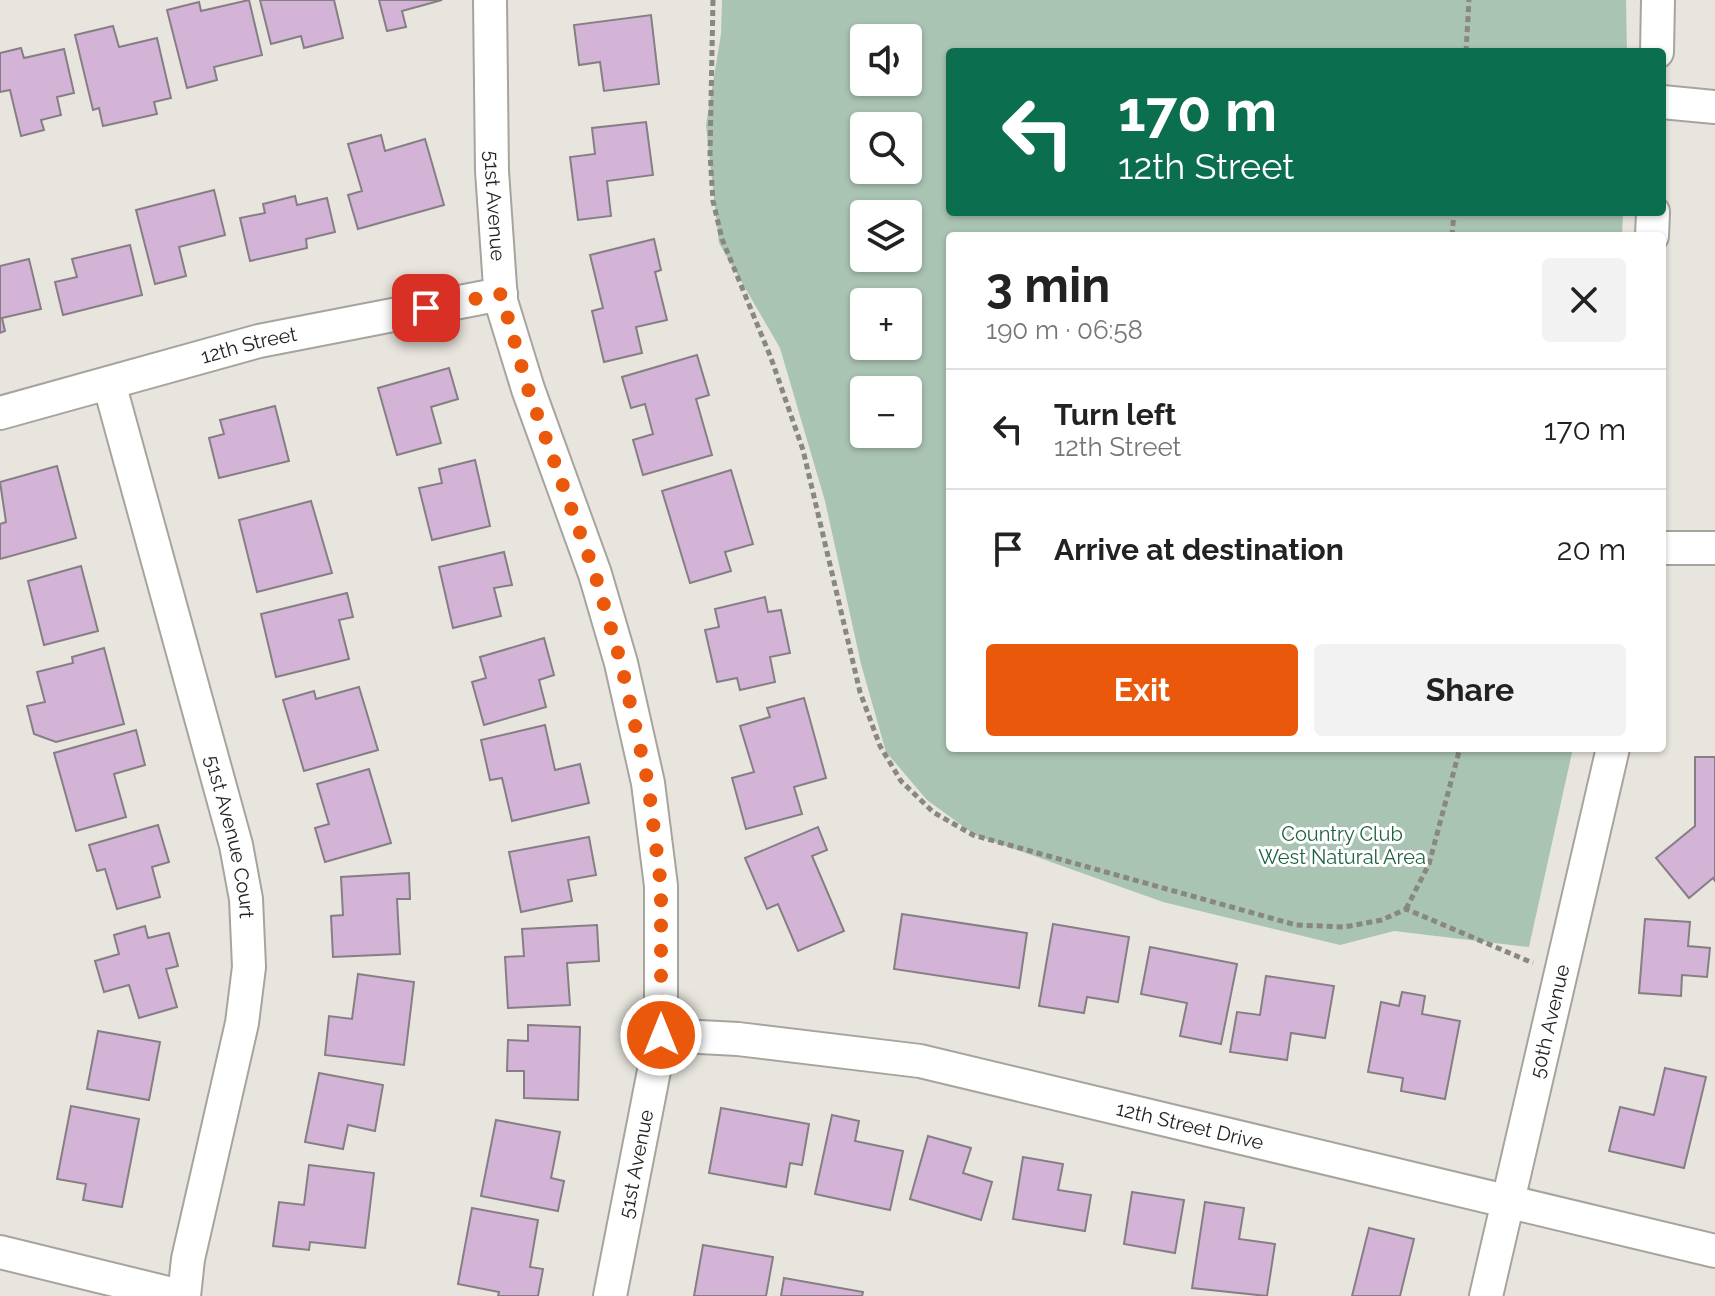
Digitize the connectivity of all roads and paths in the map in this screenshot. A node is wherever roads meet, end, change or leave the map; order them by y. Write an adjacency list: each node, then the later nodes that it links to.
1 (490, 0): 9 (street, 51st Avenue)
2 (713, 0): 16 (path)
3 (1469, 0): 5 (path)
4 (1658, 0): 6 (street)
5 (1466, 48)
6 (1657, 48)
7 (1666, 102): 8 (street)
8 (1715, 107)
9 (501, 294): 10 (street, 12th Street); 18 (street, 51st Avenue)
10 (109, 383): 11 (street, 12th Street); 22 (street, 51st Avenue Court)
11 (0, 413)
12 (1666, 548): 13 (street)
13 (1715, 548)
14 (1459, 752): 16 (path)
15 (1612, 752): 17 (street, 50th Avenue)
16 (1406, 909): 17 (path)
17 (1563, 976): 19 (street, 50th Avenue)
18 (661, 1035): 19 (street, 12th Street Drive); 23 (street, 51st Avenue)
19 (1508, 1201): 20 (street, 12th Street Drive); 24 (street, 50th Avenue)
20 (1715, 1251)
21 (0, 1252): 22 (street)
22 (182, 1296)
23 (610, 1296)
24 (1486, 1296)

